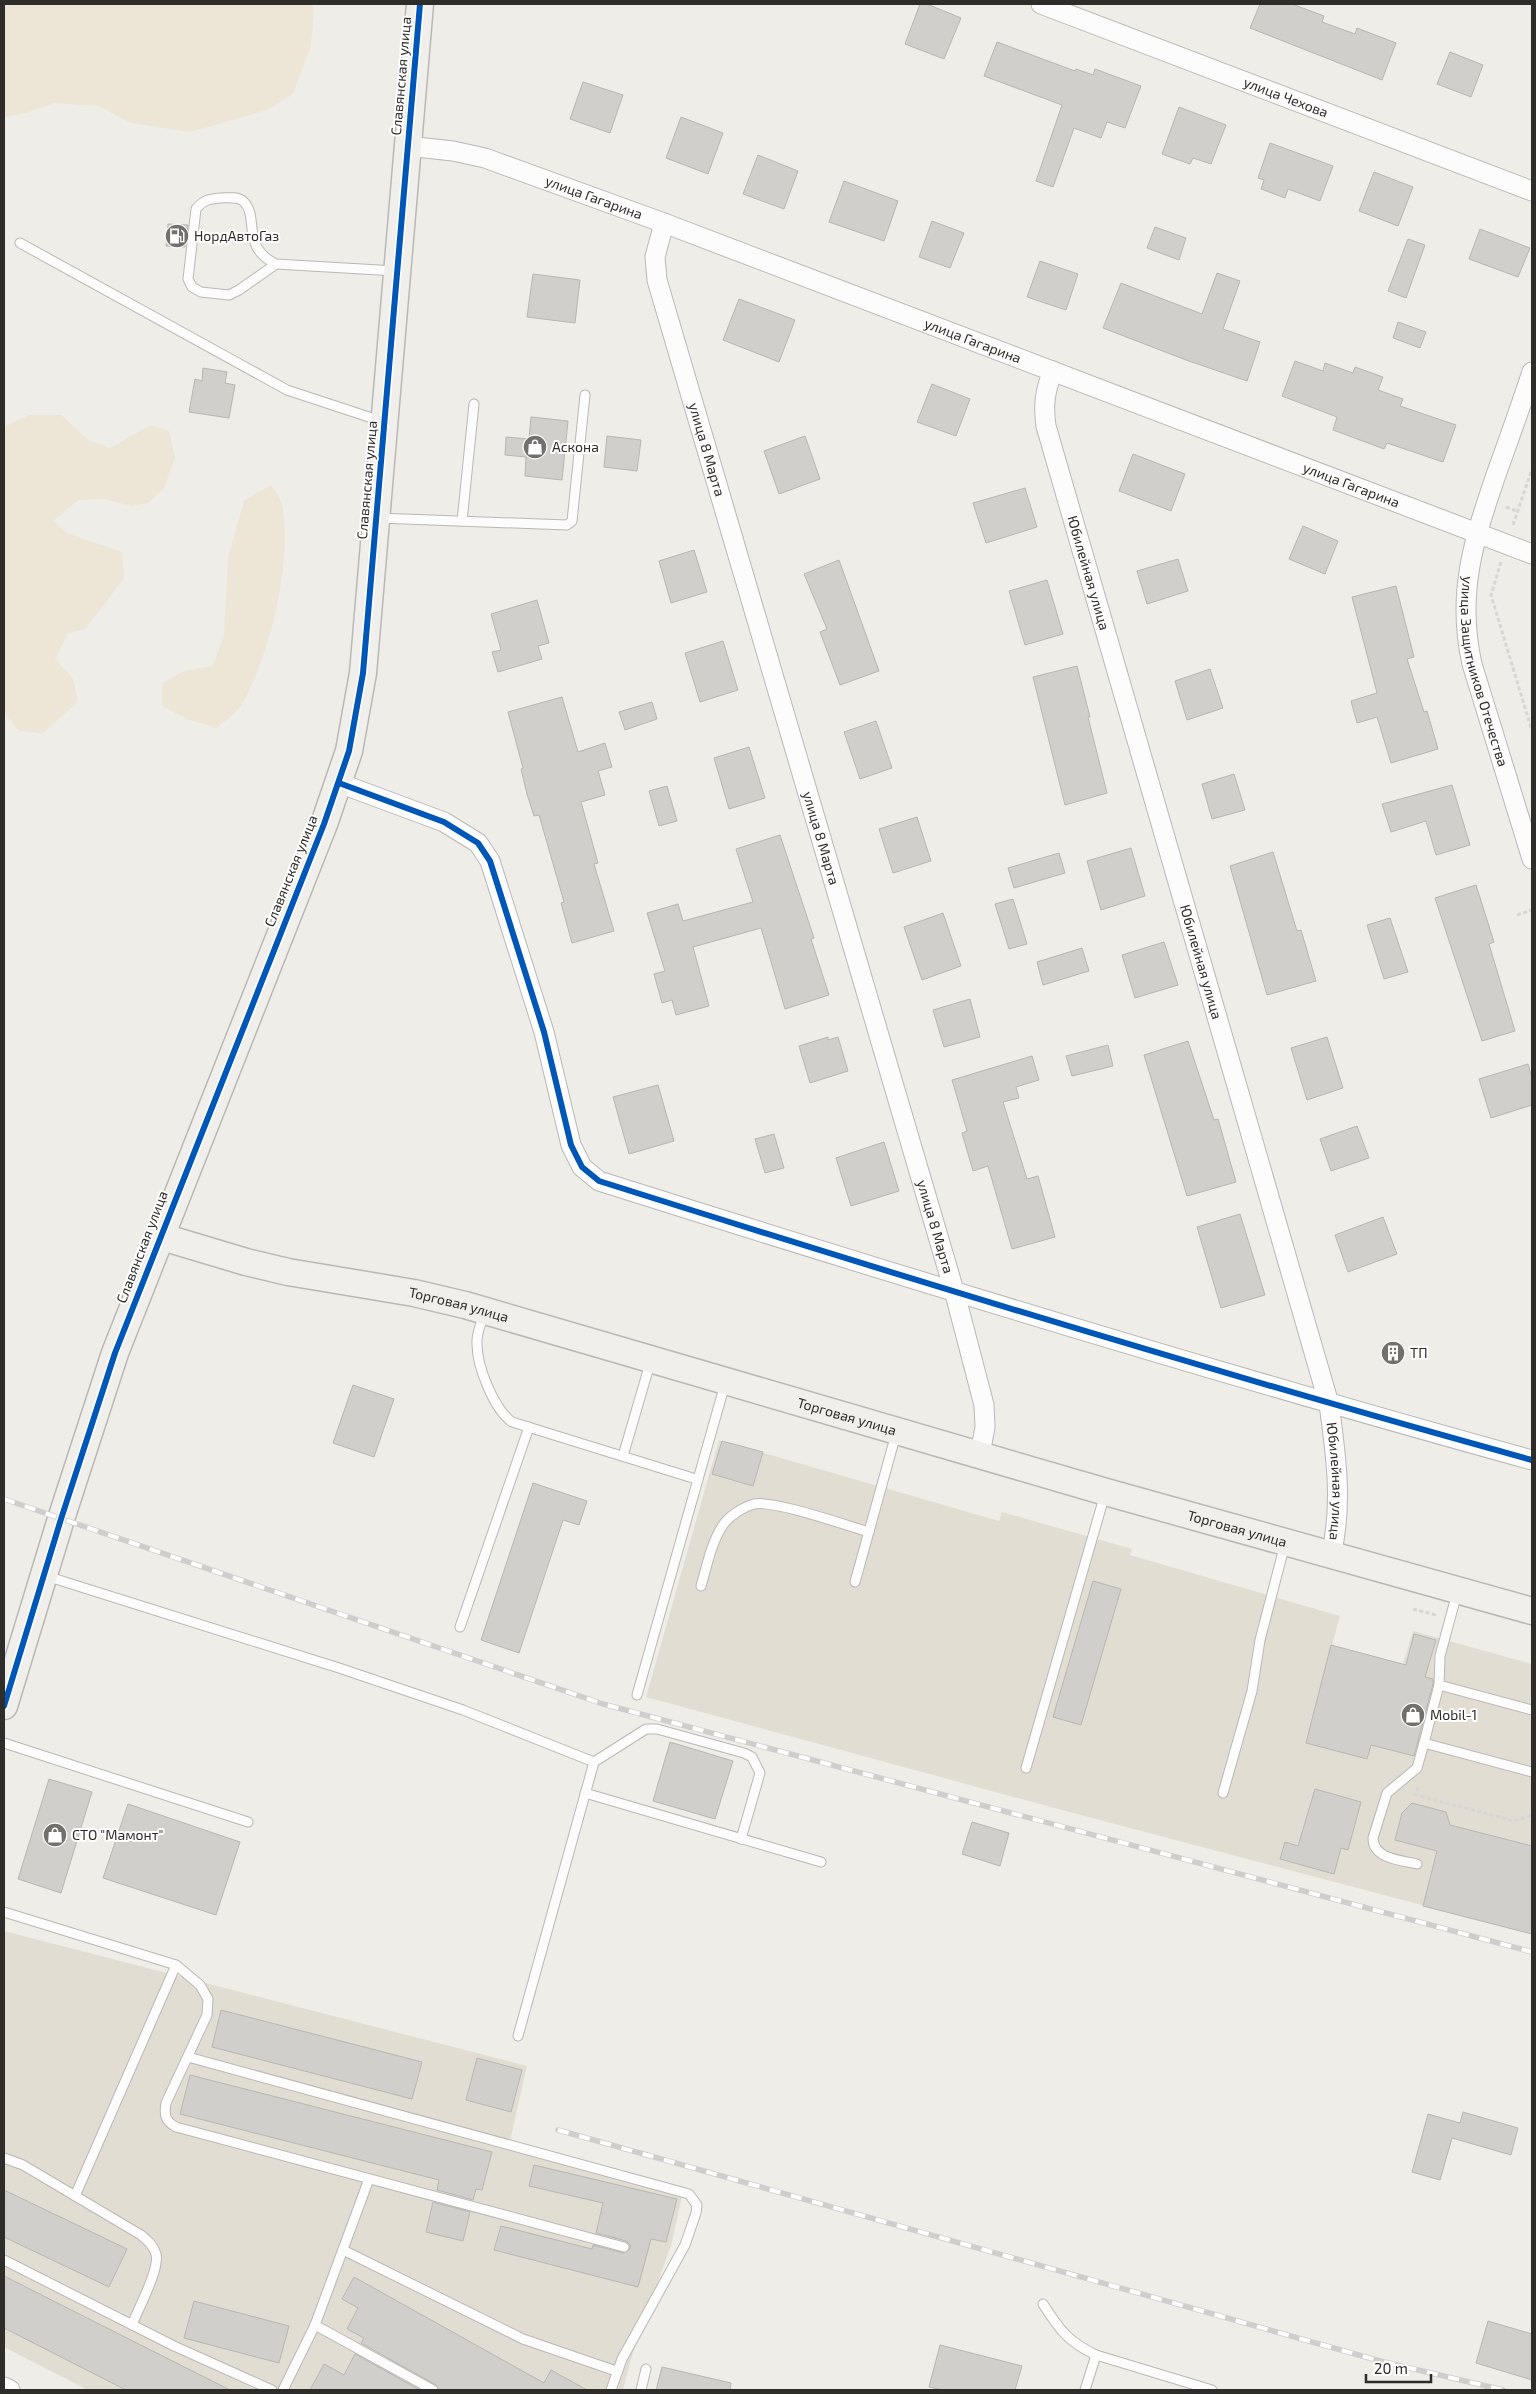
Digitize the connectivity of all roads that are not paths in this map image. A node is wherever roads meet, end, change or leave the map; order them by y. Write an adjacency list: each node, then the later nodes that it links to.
1 (420, 4): 3 (street, Славянская улица)
2 (1041, 4): 4 (street, улица Чехова)
3 (407, 146): 5 (street, улица Гагарина); 8 (street, Славянская улица)
4 (1532, 190)
5 (664, 223): 9 (street, улица Гагарина); 21 (street, улица 8 Марта)
6 (20, 243): 13 (lane)
7 (276, 264): 7 (lane); 8 (lane)
8 (396, 271): 13 (street, Славянская улица)
9 (1053, 371): 16 (street, улица Гагарина); 25 (street, Юбилейная улица)
10 (1532, 372): 16 (street, улица Защитников Отечества)
11 (585, 395): 15 (lane)
12 (474, 404): 15 (lane)
13 (384, 422): 14 (street, Славянская улица)
14 (376, 518): 15 (lane); 18 (street, Славянская улица)
15 (462, 521)
16 (1476, 532): 17 (street, улица Гагарина); 19 (street, улица Защитников Отечества)
17 (1532, 554)
18 (339, 783): 20 (street, Славянская улица); 21 (street)
19 (1532, 859)
20 (159, 1236): 22 (street, Торговая улица); 36 (street, Славянская улица)
21 (956, 1294): 25 (street); 28 (street, улица 8 Марта)
22 (484, 1311): 23 (street, Торговая улица); 26 (lane)
23 (651, 1359): 24 (street, Торговая улица); 29 (lane)
24 (726, 1381): 27 (street, Торговая улица); 31 (lane)
25 (1329, 1404): 30 (street); 35 (street, Юбилейная улица)
26 (529, 1427): 29 (lane); 41 (lane)
27 (897, 1431): 28 (street, Торговая улица); 33 (lane)
28 (980, 1454): 32 (street, Торговая улица)
29 (623, 1456): 31 (lane)
30 (1532, 1460)
31 (696, 1479): 43 (lane)
32 (1106, 1492): 34 (street, Торговая улица); 49 (lane)
33 (869, 1532): 37 (lane); 38 (lane)
34 (1286, 1542): 35 (street, Торговая улица); 51 (lane)
35 (1331, 1555): 39 (street, Торговая улица)
36 (43, 1576): 44 (street, Славянская улица); 48 (lane)
37 (855, 1582)
38 (701, 1586)
39 (1458, 1590): 40 (street, Торговая улица); 42 (lane)
40 (1532, 1611)
41 (460, 1627)
42 (1440, 1685): 45 (lane); 47 (lane)
43 (637, 1696)
44 (4, 1706)
45 (1532, 1710)
46 (4, 1743): 53 (lane)
47 (1424, 1743): 50 (lane); 56 (lane)
48 (594, 1762): 52 (lane); 54 (lane)
49 (1026, 1768)
50 (1532, 1772)
51 (1224, 1793)
52 (585, 1794): 54 (lane); 59 (lane)
53 (248, 1822)
54 (741, 1838): 55 (lane)
55 (821, 1862)
56 (1417, 1864)
57 (4, 1912): 58 (lane)
58 (176, 1965): 60 (lane); 63 (lane)
59 (518, 2036)
60 (188, 2057): 62 (lane); 72 (lane)
61 (4, 2158): 63 (lane)
62 (369, 2179): 64 (lane); 65 (lane)
63 (75, 2196): 68 (lane)
64 (624, 2247)
65 (343, 2250): 69 (lane); 72 (lane)
66 (4, 2260): 68 (lane)
67 (1043, 2304): 70 (lane)
68 (132, 2325): 75 (lane)
69 (316, 2325): 76 (lane); 77 (lane)
70 (1096, 2355): 80 (lane); 81 (lane)
71 (646, 2370): 79 (lane)
72 (616, 2371): 78 (lane)
73 (4, 2387): 74 (street)
74 (10, 2390)
75 (272, 2390)
76 (283, 2390)
77 (433, 2390)
78 (611, 2390)
79 (641, 2390)
80 (1085, 2390)
81 (1212, 2390)

